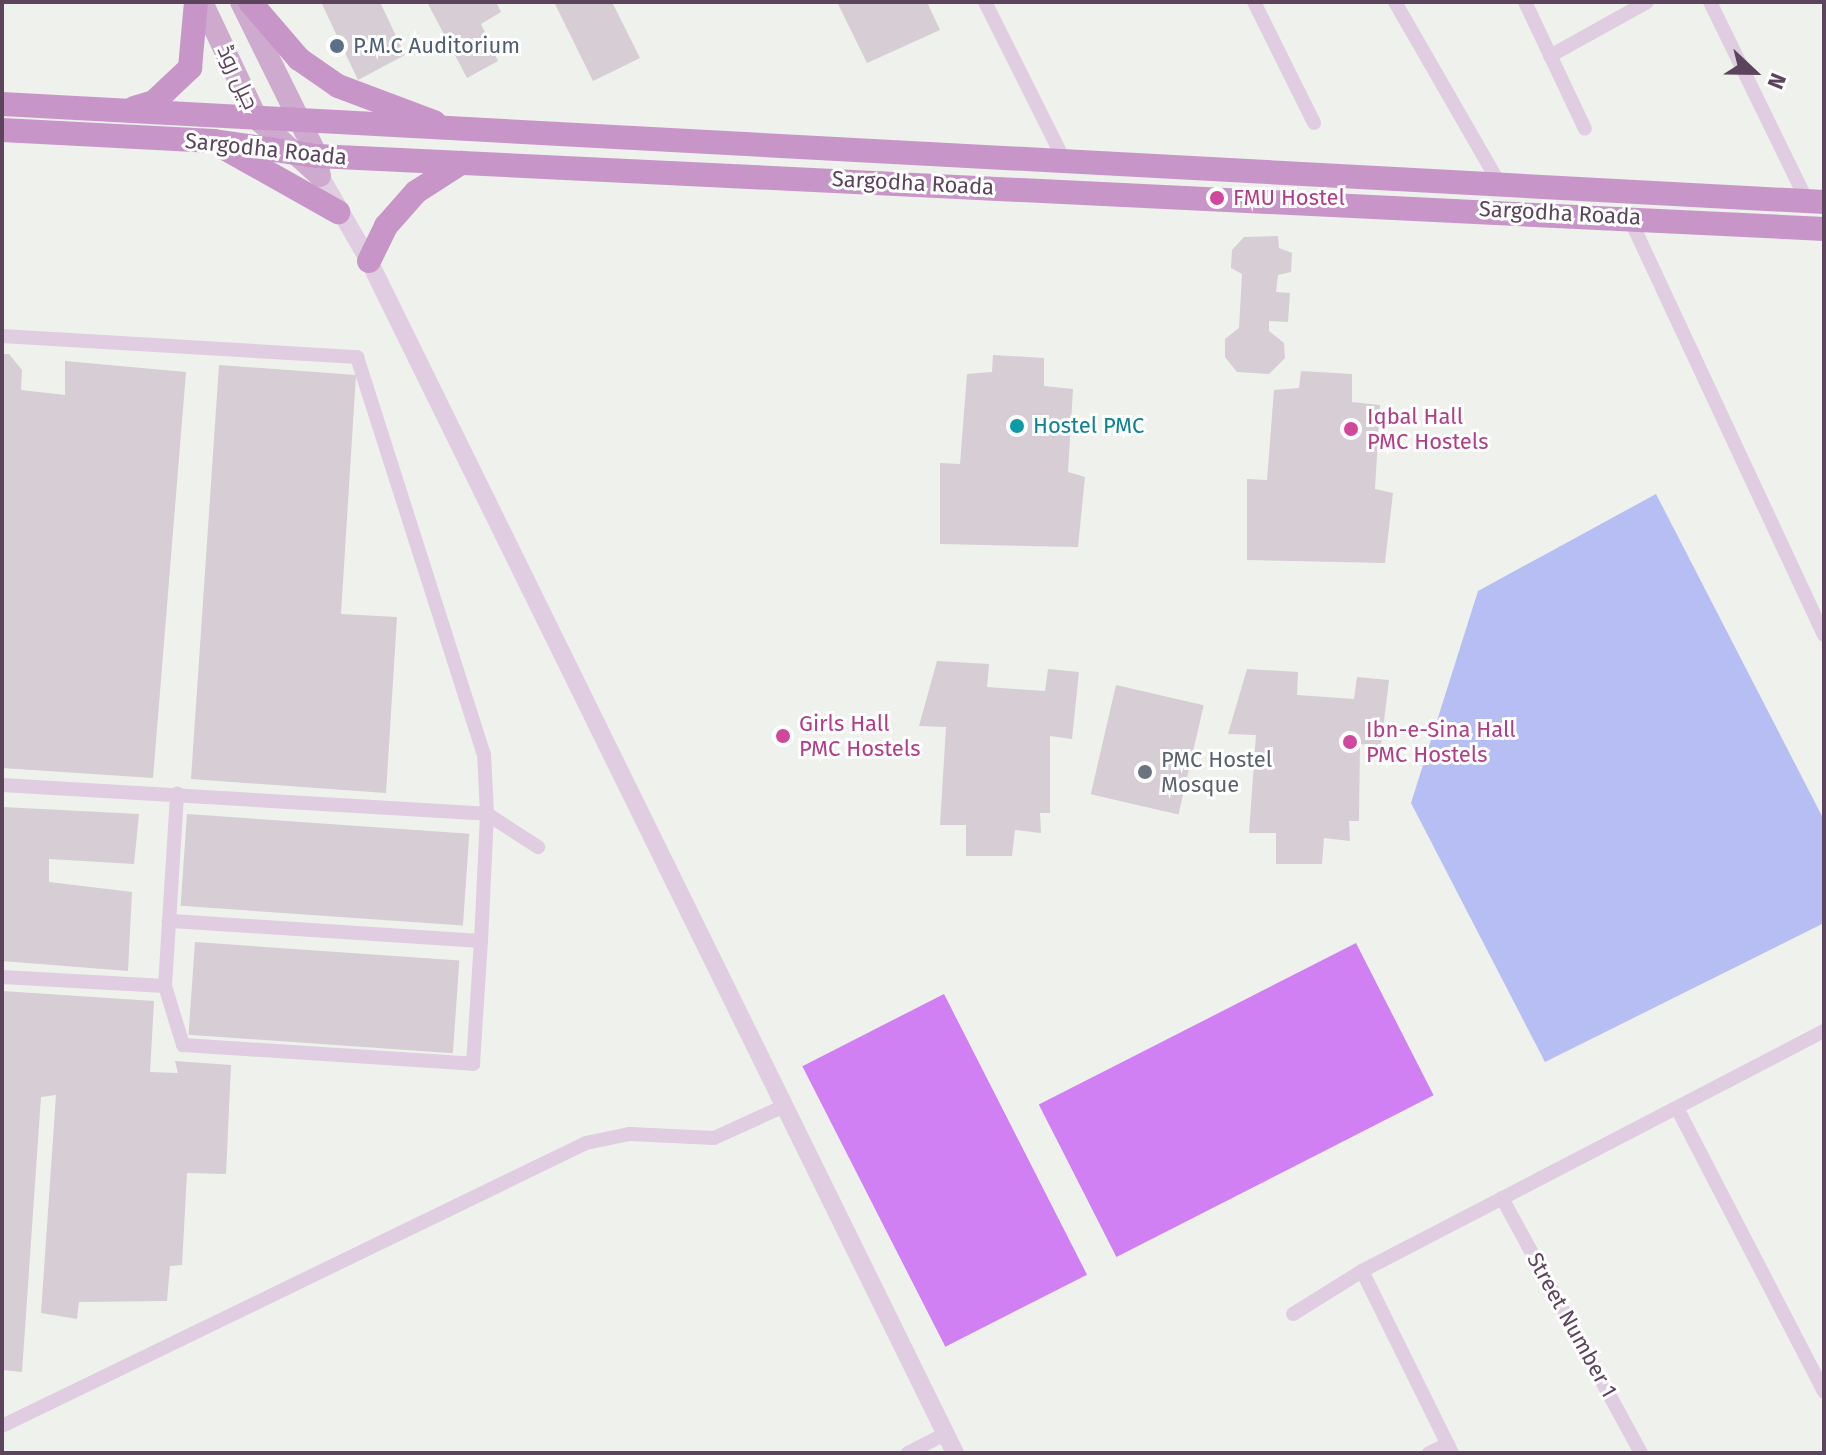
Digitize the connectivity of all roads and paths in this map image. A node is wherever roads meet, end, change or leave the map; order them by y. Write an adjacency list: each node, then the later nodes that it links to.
1 (199, 2): 12 (highway); 13 (main road, جیل روڈ)
2 (241, 2): 14 (main road, جیل روڈ)
3 (250, 2): 18 (highway)
4 (985, 2): 22 (street)
5 (1254, 2): 15 (street)
6 (1395, 2): 24 (street)
7 (1525, 2): 10 (street)
8 (1647, 2): 10 (street)
9 (1710, 2): 25 (street)
10 (1550, 56): 16 (street)
11 (2, 104): 12 (highway, Sargodha Roada)
12 (96, 109): 13 (highway, Sargodha Roada)
13 (257, 119): 14 (highway, Sargodha Roada); 20 (main road, جیل روڈ)
14 (300, 122): 18 (highway, Sargodha Roada); 23 (main road, جیل روڈ)
15 (1314, 123)
16 (1585, 129)
17 (2, 130): 19 (highway, Sargodha Roada)
18 (460, 131): 22 (highway, Sargodha Roada)
19 (214, 141): 20 (highway, Sargodha Roada); 26 (highway)
20 (291, 152): 23 (highway, Sargodha Roada)
21 (461, 163): 23 (highway, Sargodha Roada); 27 (highway, Sargodha Roada); 29 (highway)
22 (1066, 164): 24 (highway, Sargodha Roada)
23 (318, 166): 26 (street)
24 (1501, 186): 25 (highway, Sargodha Roada)
25 (1815, 201)
26 (338, 212): 29 (street)
27 (1629, 217): 28 (highway, Sargodha Roada); 31 (street)
28 (1823, 230)
29 (369, 261): 41 (street)
30 (2, 336): 34 (street)
31 (1824, 635)
32 (2, 785): 33 (street)
33 (177, 793): 34 (street); 36 (street)
34 (487, 814): 35 (street); 37 (street)
35 (538, 847)
36 (169, 921): 37 (street); 39 (street)
37 (481, 941): 39 (street)
38 (2, 977): 39 (street)
39 (165, 986)
40 (1824, 1031): 42 (street)
41 (782, 1107): 47 (street); 48 (street)
42 (1677, 1108): 43 (street); 46 (street)
43 (1502, 1198): 44 (street); 53 (street, Street Number 1)
44 (1362, 1271): 45 (street); 49 (street)
45 (1293, 1314)
46 (1824, 1392)
47 (2, 1426)
48 (945, 1434): 50 (street); 51 (street)
49 (1450, 1449): 52 (street)
50 (908, 1453)
51 (955, 1453)
52 (1429, 1453)
53 (1641, 1453)

